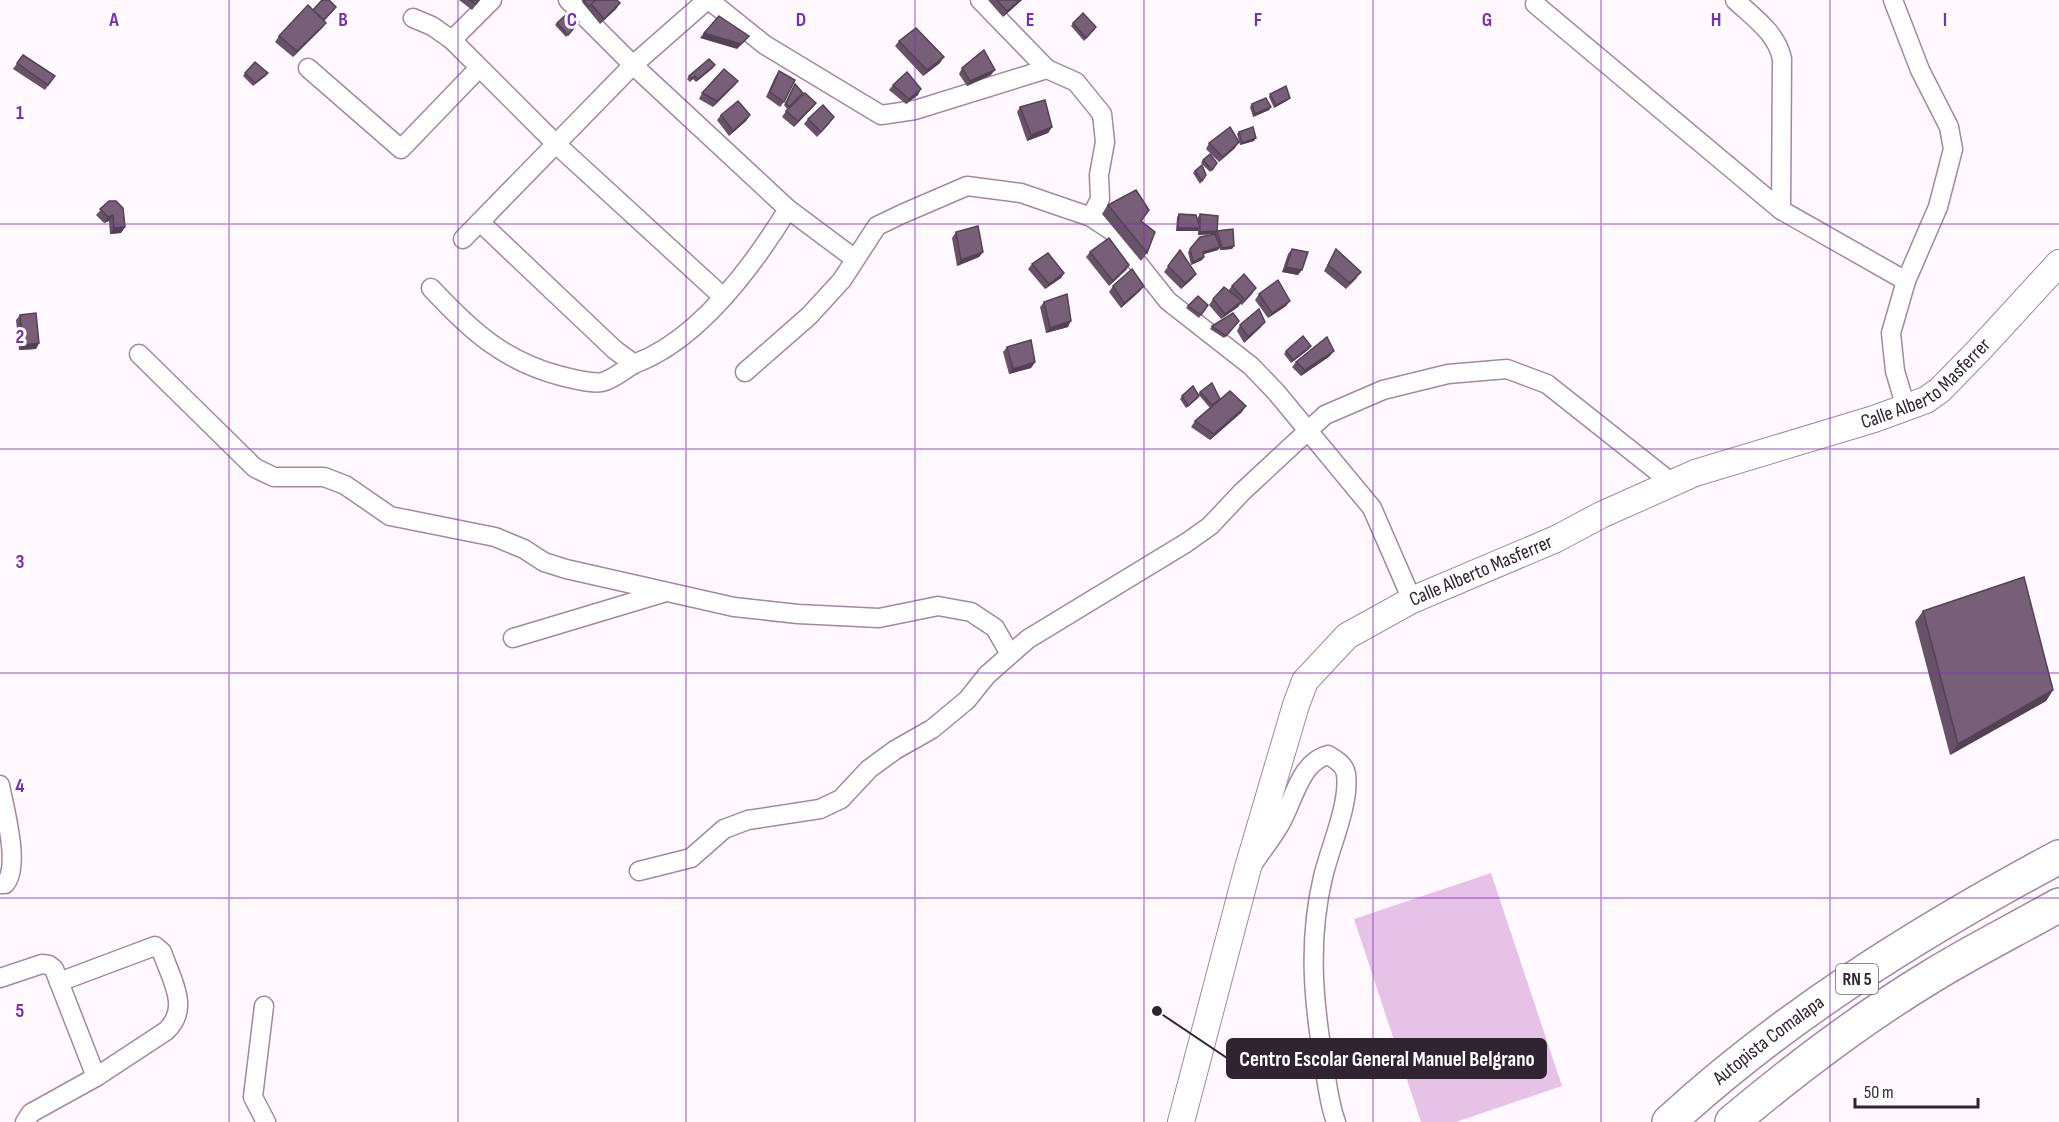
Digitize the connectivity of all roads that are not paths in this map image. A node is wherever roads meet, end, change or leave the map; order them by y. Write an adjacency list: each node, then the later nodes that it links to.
1 (492, 0): 9 (street)
2 (568, 0): 10 (street)
3 (980, 0): 13 (street)
4 (1735, 0): 16 (street)
5 (1893, 0): 22 (street)
6 (716, 2): 10 (street); 13 (street)
7 (1534, 4): 16 (street)
8 (413, 18): 9 (street)
9 (452, 40): 12 (street)
10 (633, 65): 14 (street); 15 (street)
11 (308, 68): 12 (street)
12 (479, 68): 14 (street)
13 (1047, 69): 17 (street)
14 (556, 144): 18 (street); 24 (street)
15 (788, 209): 20 (street); 24 (street)
16 (1781, 210): 22 (street)
17 (1091, 217): 20 (street); 29 (street)
18 (480, 222): 19 (street); 26 (street)
19 (463, 239)
20 (855, 259): 27 (street)
21 (2059, 263): 28 (main road, Calle Alberto Masferrer)
22 (1906, 281): 28 (street)
23 (431, 288): 26 (street)
24 (723, 297): 26 (street)
25 (139, 354): 31 (street)
26 (634, 364)
27 (745, 372)
28 (1906, 408): 30 (main road, Calle Alberto Masferrer)
29 (1308, 430): 30 (street); 32 (street); 34 (street)
30 (1672, 483): 32 (main road, Calle Alberto Masferrer)
31 (665, 593): 33 (street); 34 (street)
32 (1412, 600): 38 (main road, Calle Alberto Masferrer)
33 (513, 638)
34 (1010, 654): 37 (street)
35 (0, 785): 39 (street)
36 (2059, 857): 49 (highway, Autopista Comalapa / RN 5)
37 (639, 871)
38 (1247, 871): 47 (main road, Calle Alberto Masferrer); 48 (street)
39 (0, 884)
40 (2059, 905): 50 (highway, Autopista Comalapa / RN 5)
41 (0, 978): 42 (street)
42 (59, 982): 44 (street); 44 (street)
43 (264, 1006): 46 (street)
44 (96, 1077): 45 (street)
45 (26, 1122)
46 (266, 1122)
47 (1181, 1122)
48 (1336, 1122)
49 (1670, 1122)
50 (1732, 1122)

